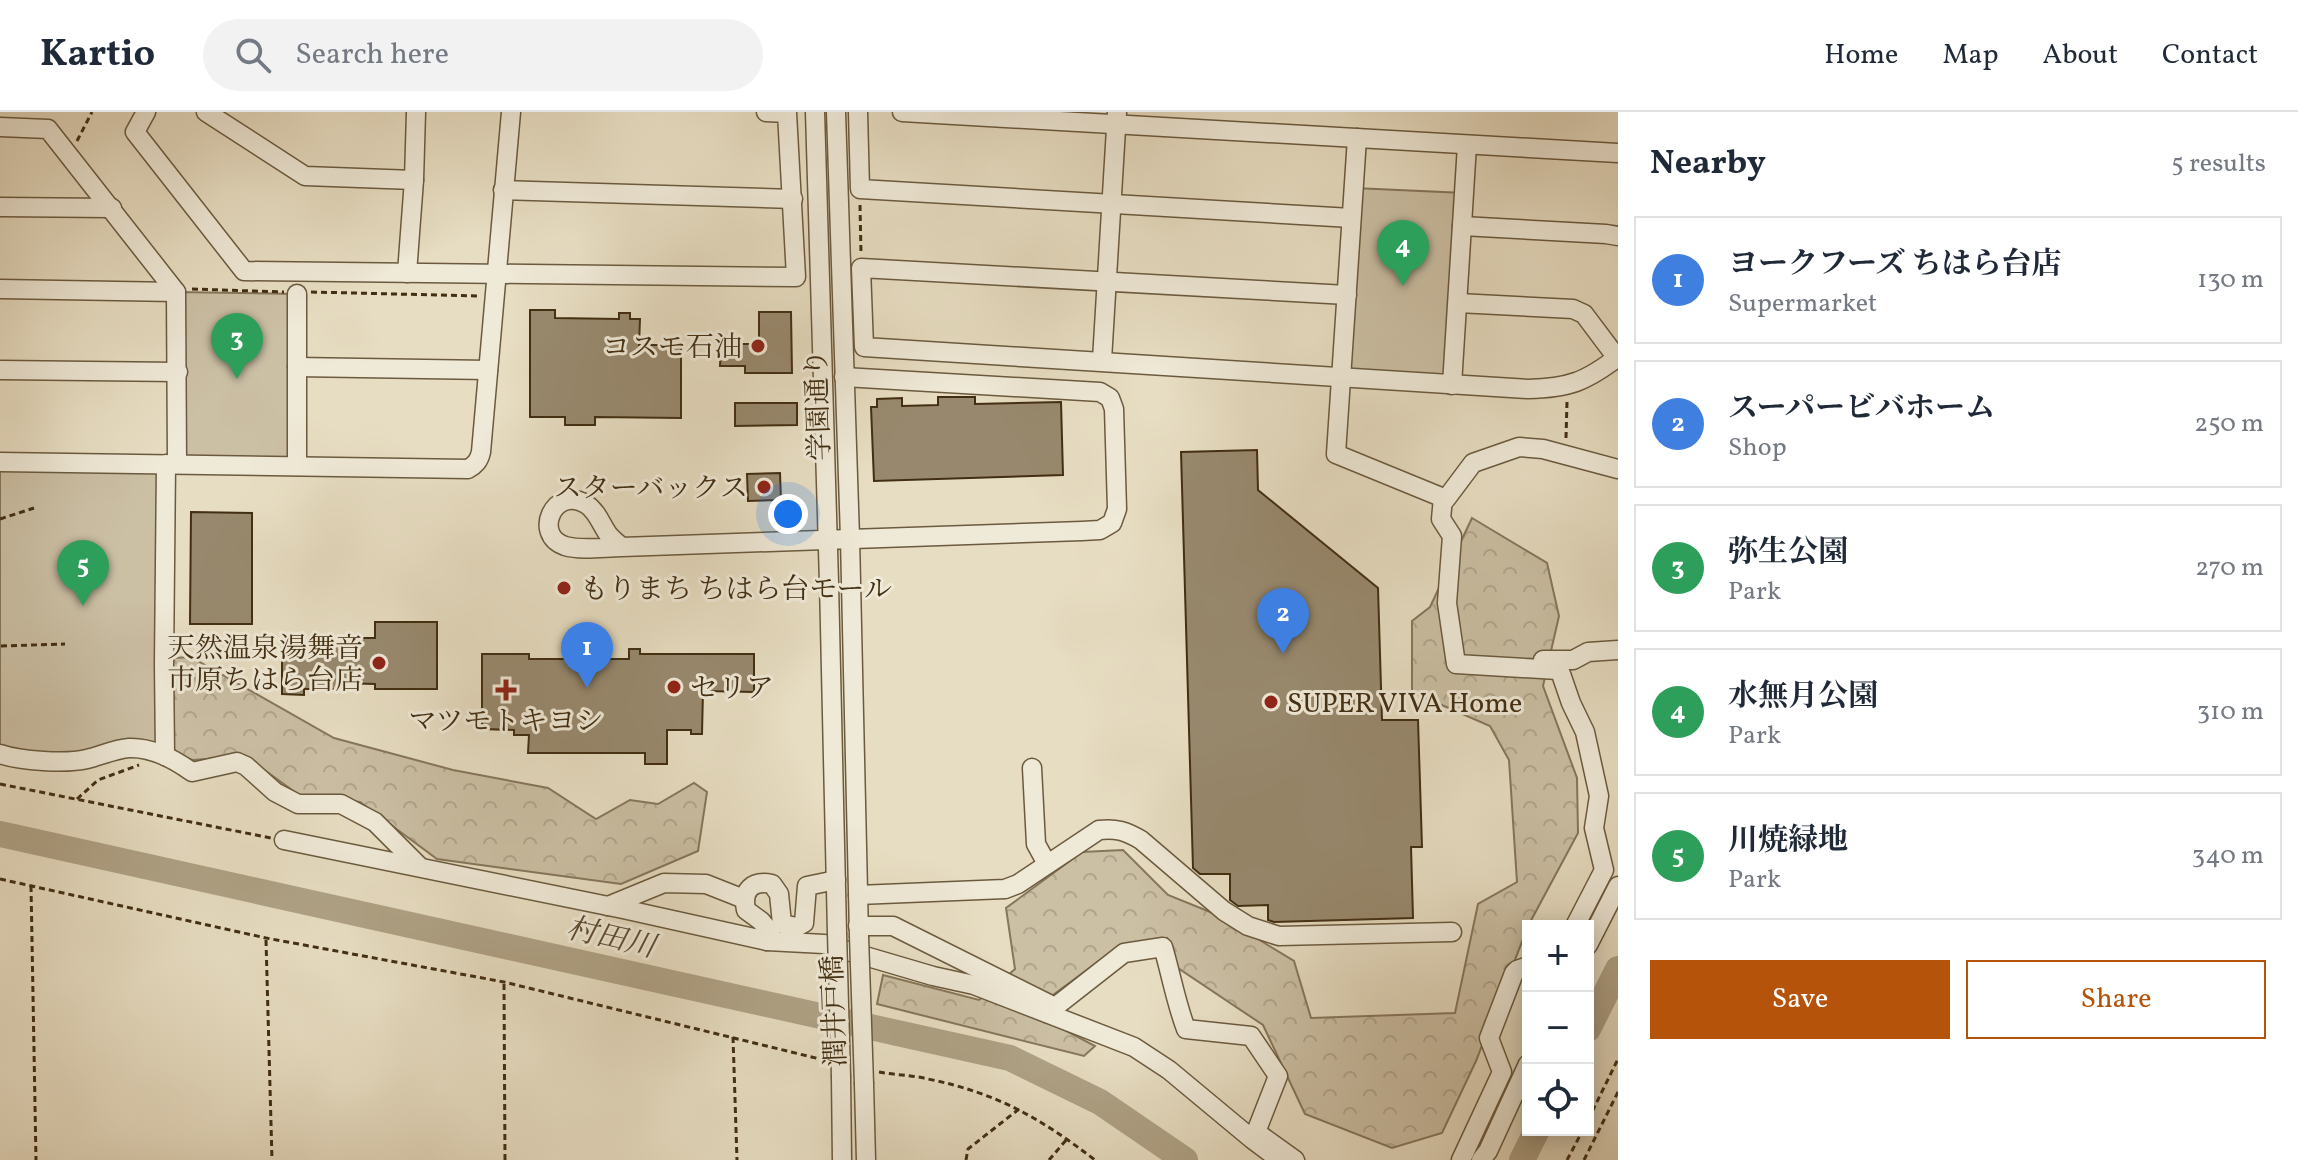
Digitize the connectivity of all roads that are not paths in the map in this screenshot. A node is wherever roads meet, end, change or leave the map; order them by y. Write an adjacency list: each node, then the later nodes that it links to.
1 (146, 112): 24 (street)
2 (206, 112): 15 (street)
3 (416, 112): 15 (street)
4 (511, 112): 16 (street)
5 (766, 112): 17 (street)
6 (815, 112): 49 (street, 学園通り)
7 (836, 112): 38 (street, 学園通り)
8 (858, 112): 18 (street)
9 (902, 112): 10 (street)
10 (1116, 119): 12 (street); 18 (street)
11 (0, 127): 20 (street)
12 (1357, 138): 13 (street); 21 (street)
13 (1467, 145): 14 (street); 22 (street)
14 (1618, 153)
15 (414, 180): 24 (street)
16 (503, 190): 17 (street); 25 (street)
17 (793, 199): 25 (street)
18 (1111, 203): 21 (street); 26 (street)
19 (0, 207): 20 (street)
20 (112, 208): 28 (street)
21 (1351, 218): 30 (street)
22 (1462, 226): 23 (street); 31 (street)
23 (1618, 236)
24 (407, 273): 25 (street)
25 (497, 274): 36 (street)
26 (1107, 281): 30 (street); 33 (street); 33 (street)
27 (0, 289): 28 (street)
28 (176, 292): 37 (street)
29 (297, 294): 34 (street)
30 (1347, 295): 39 (street)
31 (1458, 303): 32 (street); 40 (street)
32 (1618, 358): 40 (street)
33 (1102, 360): 39 (street)
34 (297, 367): 36 (street); 45 (street)
35 (0, 370): 37 (street)
36 (488, 370): 45 (street)
37 (178, 372): 44 (street)
38 (844, 377): 48 (street, 学園通り); 48 (street)
39 (1343, 378): 40 (street); 47 (street)
40 (1452, 385)
41 (1618, 453): 43 (street)
42 (0, 462): 44 (street)
43 (1598, 463): 46 (street); 47 (street)
44 (172, 464): 45 (street); 54 (street)
45 (297, 466)
46 (1618, 469)
47 (1443, 498): 64 (street)
48 (850, 538): 49 (street); 61 (street, 学園通り)
49 (828, 539): 50 (street); 59 (street, 学園通り)
50 (622, 547)
51 (1618, 650): 52 (street)
52 (1460, 657)
53 (0, 754): 54 (street)
54 (165, 756): 58 (street)
55 (1032, 768): 57 (street)
56 (284, 840): 58 (street)
57 (1047, 864): 61 (street); 66 (street)
58 (420, 867): 63 (street)
59 (836, 880): 62 (street); 67 (street, 学園通り)
60 (1618, 886): 68 (street)
61 (858, 895): 65 (street, 学園通り)
62 (744, 899): 63 (street); 69 (street)
63 (608, 906): 69 (street)
64 (1578, 920)
65 (858, 931): 73 (street, 潤井戸橋, bridge); 75 (street)
66 (1452, 932)
67 (837, 933): 72 (street, 潤井戸橋, bridge)
68 (1594, 933)
69 (767, 941): 74 (street)
70 (1522, 968): 76 (street)
71 (1522, 1077): 77 (street)
72 (842, 1160)
73 (866, 1160)
74 (1280, 1160)
75 (1295, 1160)
76 (1461, 1160)
77 (1481, 1160)

